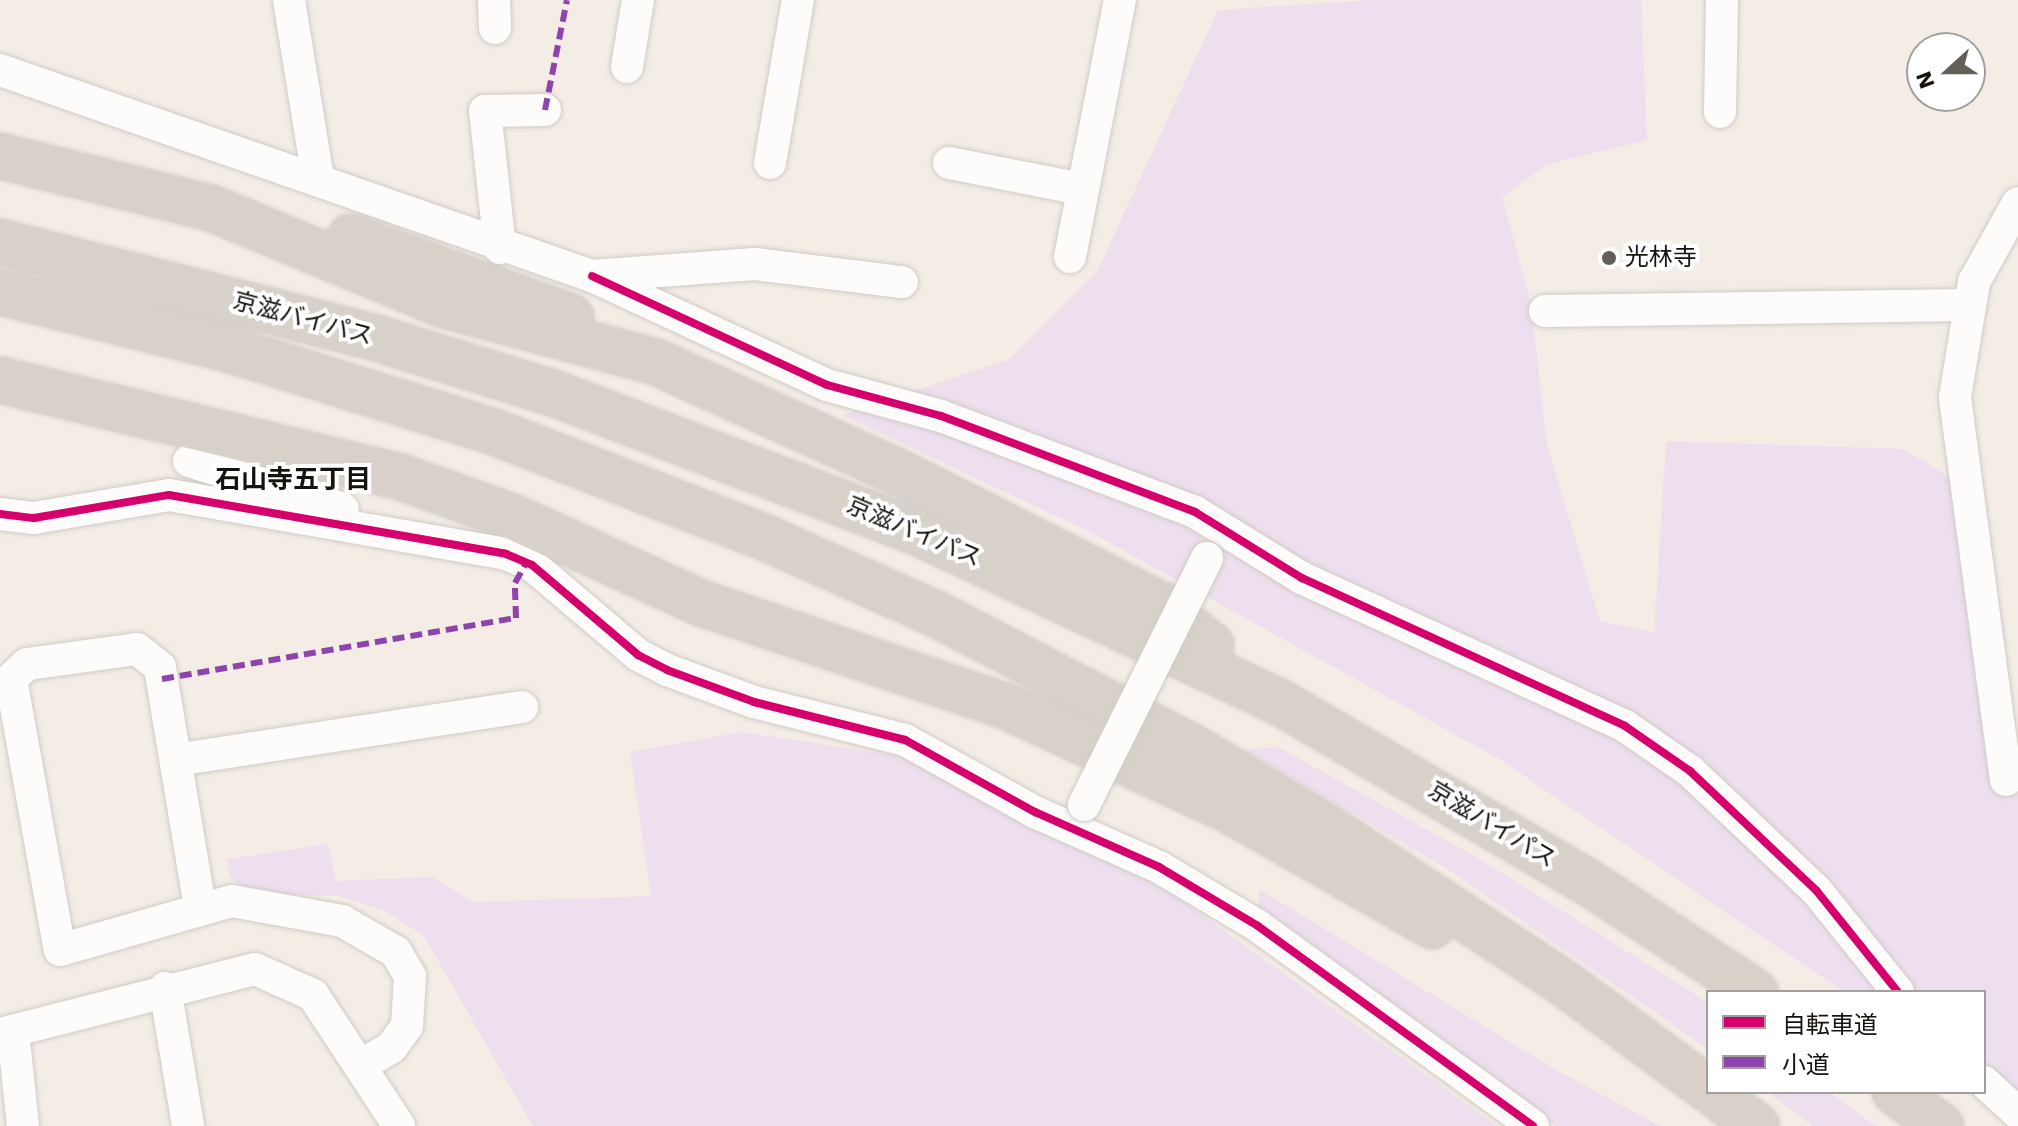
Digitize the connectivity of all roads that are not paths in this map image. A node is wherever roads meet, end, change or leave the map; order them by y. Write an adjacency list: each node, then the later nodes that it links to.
1 (289, 0): 13 (street)
2 (638, 0): 6 (street)
3 (798, 0): 11 (street)
4 (1120, 0): 14 (street)
5 (1722, 0): 9 (street)
6 (627, 67)
7 (0, 70): 13 (street)
8 (545, 110): 17 (street)
9 (1720, 112)
10 (0, 156): 29 (highway)
11 (770, 163)
12 (949, 163): 14 (street)
13 (318, 180): 17 (street)
14 (1082, 189): 18 (street)
15 (2018, 203): 22 (street)
16 (0, 242): 29 (highway, 京滋バイパス)
17 (500, 248): 19 (street)
18 (1070, 257)
19 (592, 276): 20 (street); 27 (street)
20 (902, 282)
21 (0, 292): 39 (highway, 京滋バイパス)
22 (1969, 305): 23 (street); 32 (street)
23 (1545, 311)
24 (0, 380): 39 (highway)
25 (189, 461): 28 (street)
26 (0, 514): 28 (street)
27 (1222, 527): 33 (street, bridge); 37 (street)
28 (410, 533): 33 (street)
29 (1283, 704): 36 (highway, 京滋バイパス)
30 (522, 707): 31 (street)
31 (176, 760): 34 (street); 34 (street)
32 (2006, 780)
33 (1078, 817): 49 (street)
34 (200, 907): 40 (street)
35 (165, 988): 38 (street); 40 (street); 47 (street)
36 (1752, 990)
37 (1896, 990)
38 (6, 1032): 46 (street)
39 (1671, 1061): 42 (highway, 京滋バイパス)
40 (362, 1065): 48 (street)
41 (1986, 1084): 45 (street)
42 (1706, 1088)
43 (1714, 1094): 50 (highway, 京滋バイパス)
44 (1898, 1094): 51 (highway)
45 (2018, 1113)
46 (23, 1126)
47 (188, 1126)
48 (399, 1126)
49 (1533, 1126)
50 (1757, 1126)
51 (1941, 1126)

